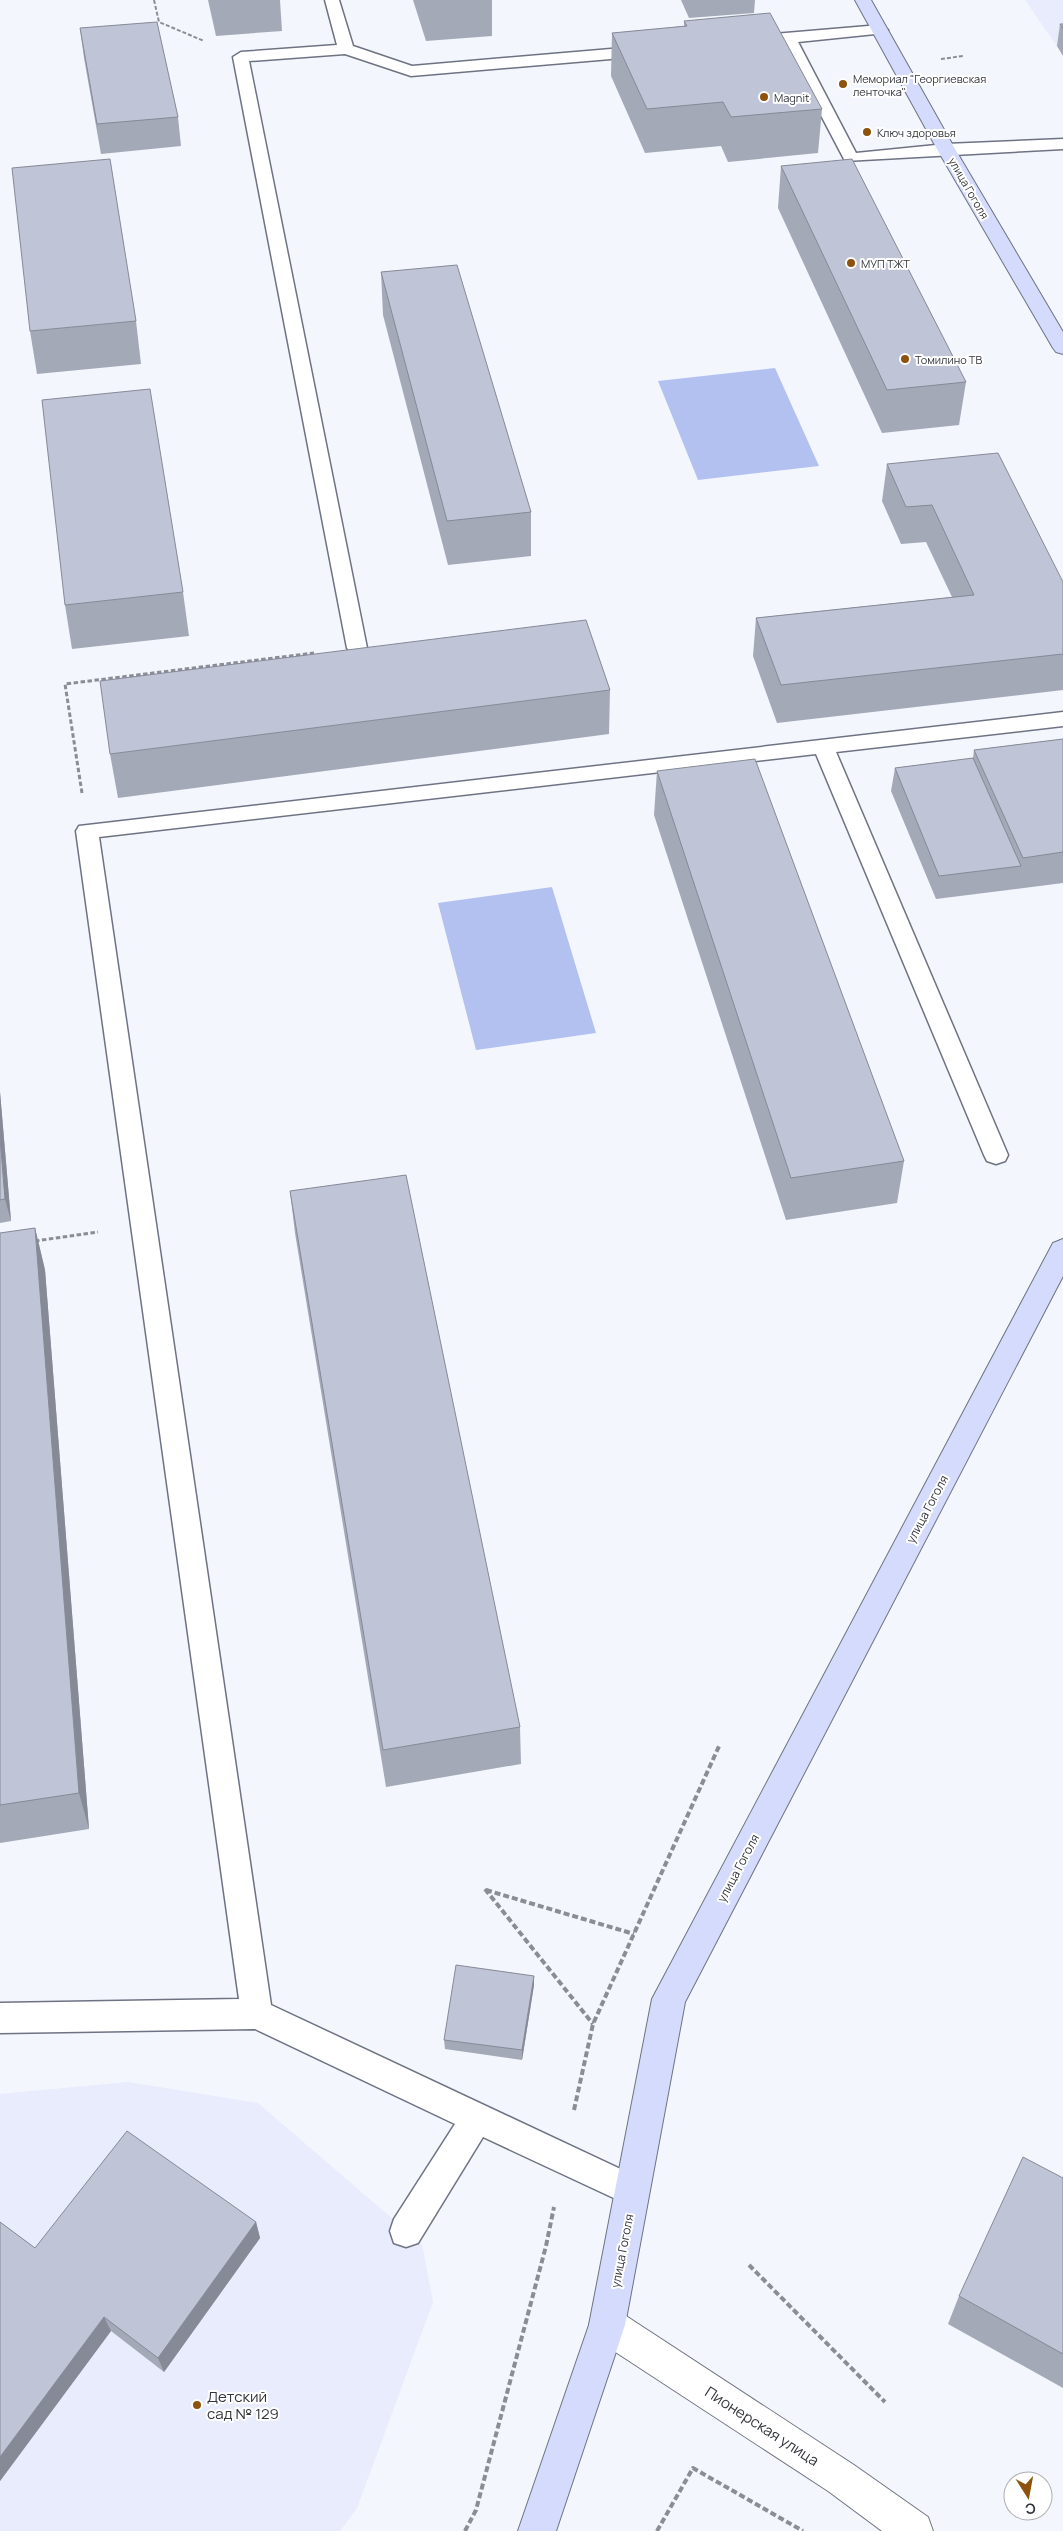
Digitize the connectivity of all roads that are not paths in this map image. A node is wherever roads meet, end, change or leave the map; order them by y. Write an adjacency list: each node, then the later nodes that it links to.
1 (332, 0): 6 (lane)
2 (863, 0): 3 (street, улица Гоголя)
3 (880, 30): 4 (lane); 9 (street, улица Гоголя)
4 (788, 38): 5 (lane); 9 (lane)
5 (739, 42)
6 (346, 49): 7 (lane); 11 (lane)
7 (659, 49)
8 (1063, 144): 9 (lane)
9 (946, 149): 10 (street, улица Гоголя)
10 (1063, 348)
11 (357, 648)
12 (1063, 719): 13 (lane)
13 (823, 746): 14 (lane); 16 (lane)
14 (996, 1155)
15 (1063, 1250): 19 (street, улица Гоголя)
16 (257, 2014): 17 (lane); 18 (lane)
17 (0, 2018)
18 (478, 2118): 19 (lane); 20 (lane)
19 (633, 2191): 21 (street, улица Гоголя)
20 (406, 2231)
21 (607, 2325): 22 (street, улица Гоголя); 23 (street, Пионерская улица)
22 (537, 2531)
23 (914, 2531)

